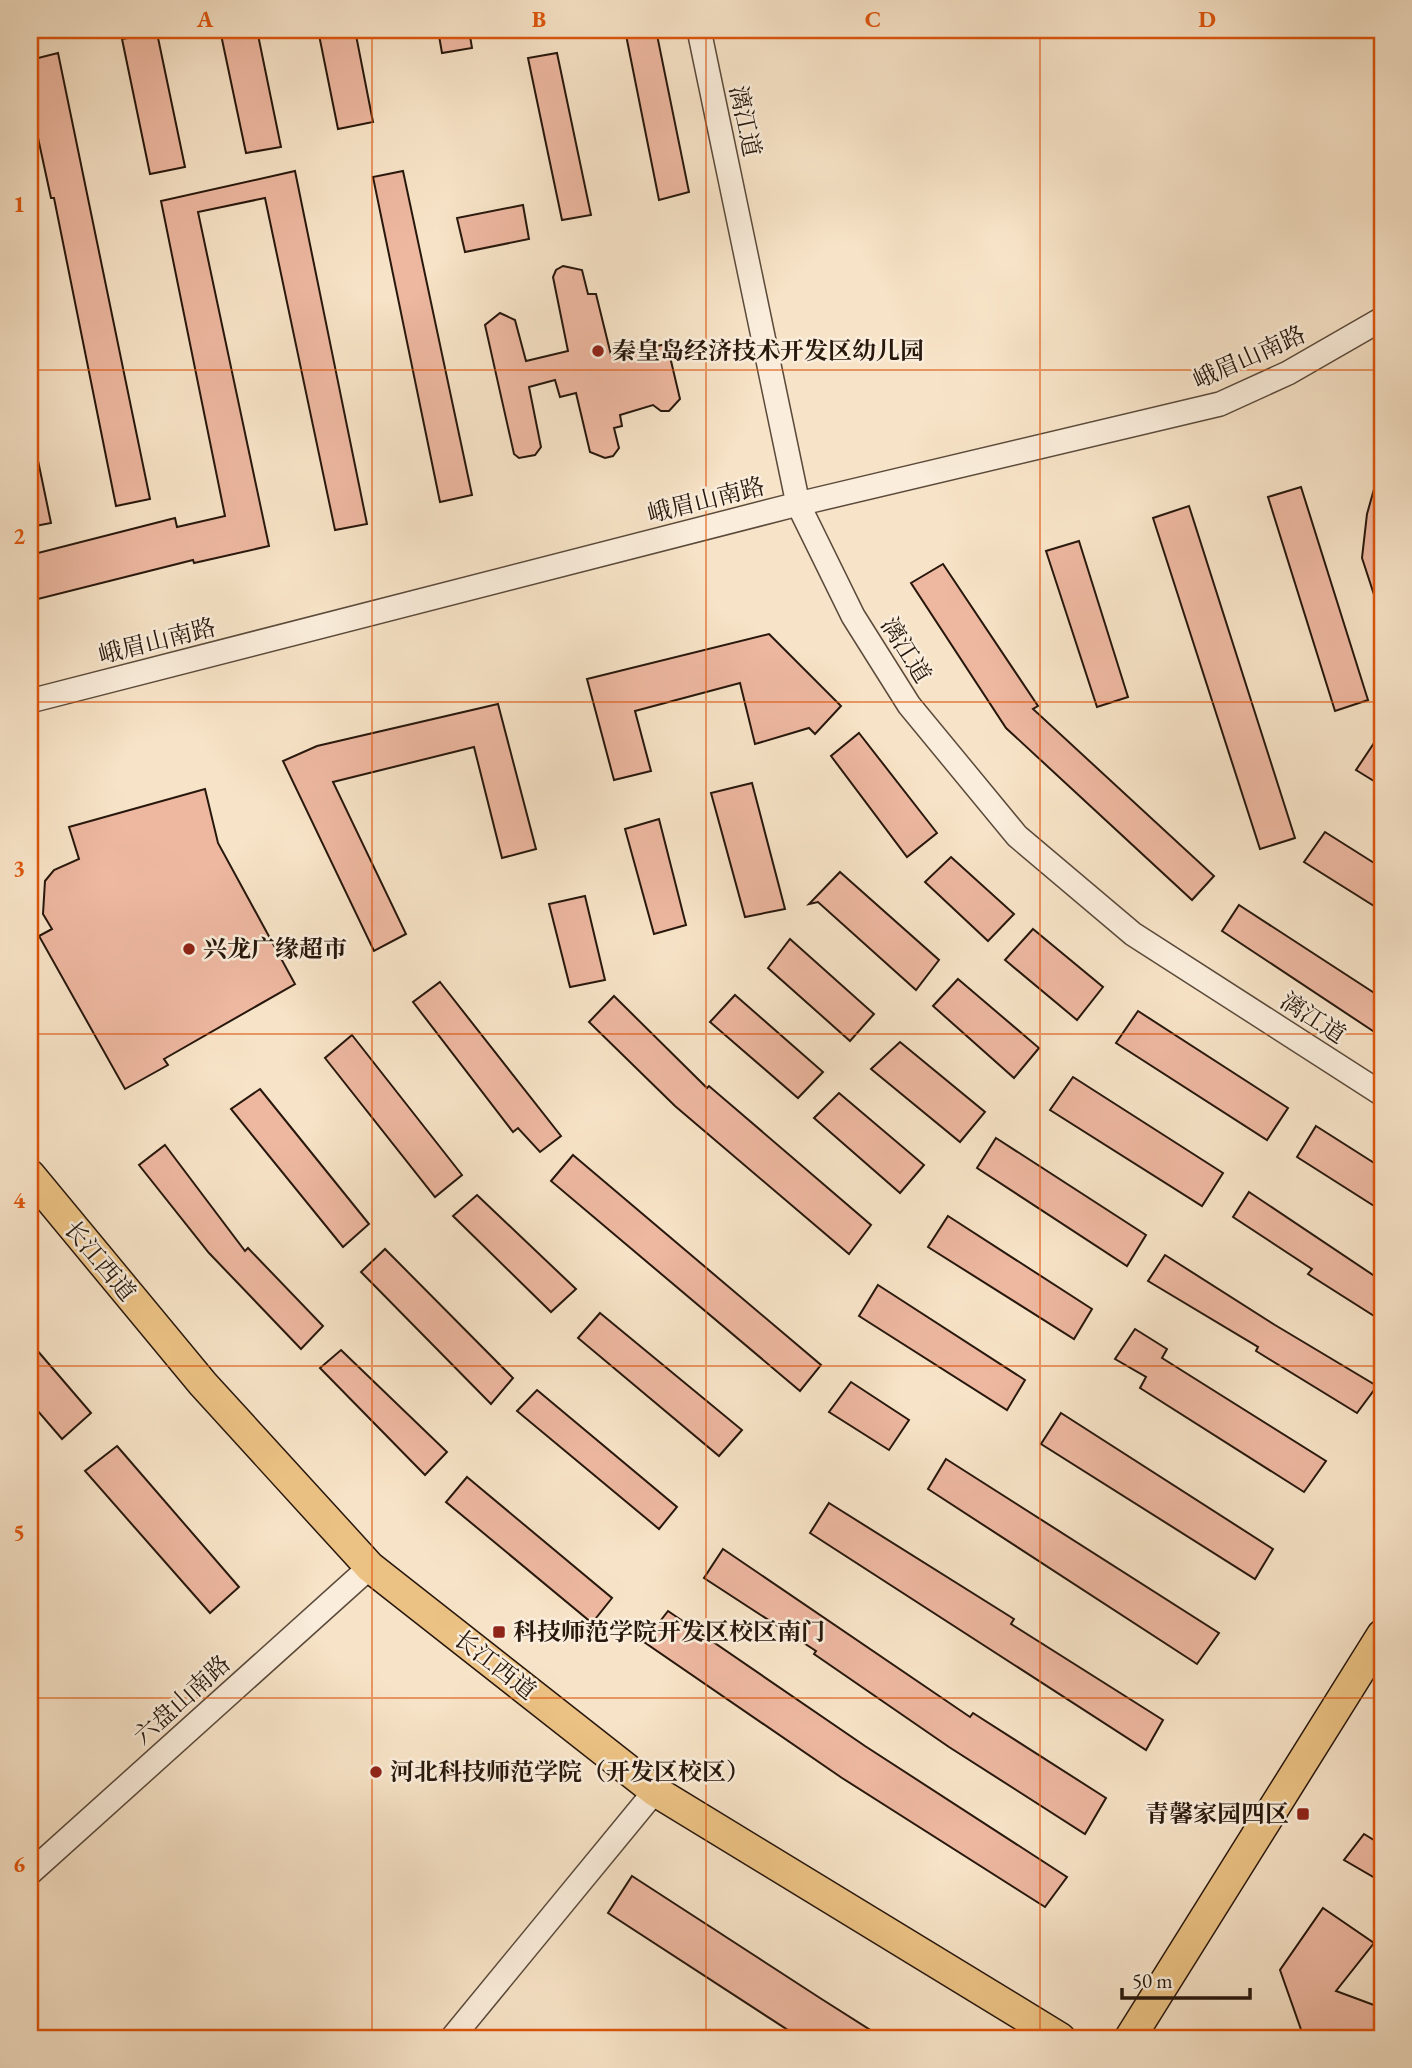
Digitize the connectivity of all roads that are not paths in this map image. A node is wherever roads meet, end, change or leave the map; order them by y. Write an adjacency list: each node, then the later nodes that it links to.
1 (699, 30): 3 (street, 漓江道)
2 (1382, 319): 3 (street, 峨眉山南路)
3 (798, 504): 4 (street, 峨眉山南路); 5 (street, 漓江道)
4 (30, 701)
5 (1382, 1094)
6 (30, 1175): 7 (main road, 长江西道)
7 (370, 1567): 9 (main road, 长江西道); 10 (street, 六盘山南路)
8 (1382, 1635): 13 (main road)
9 (655, 1791): 11 (street); 12 (main road, 长江西道)
10 (30, 1873)
11 (452, 2038)
12 (1060, 2038)
13 (1130, 2038)

